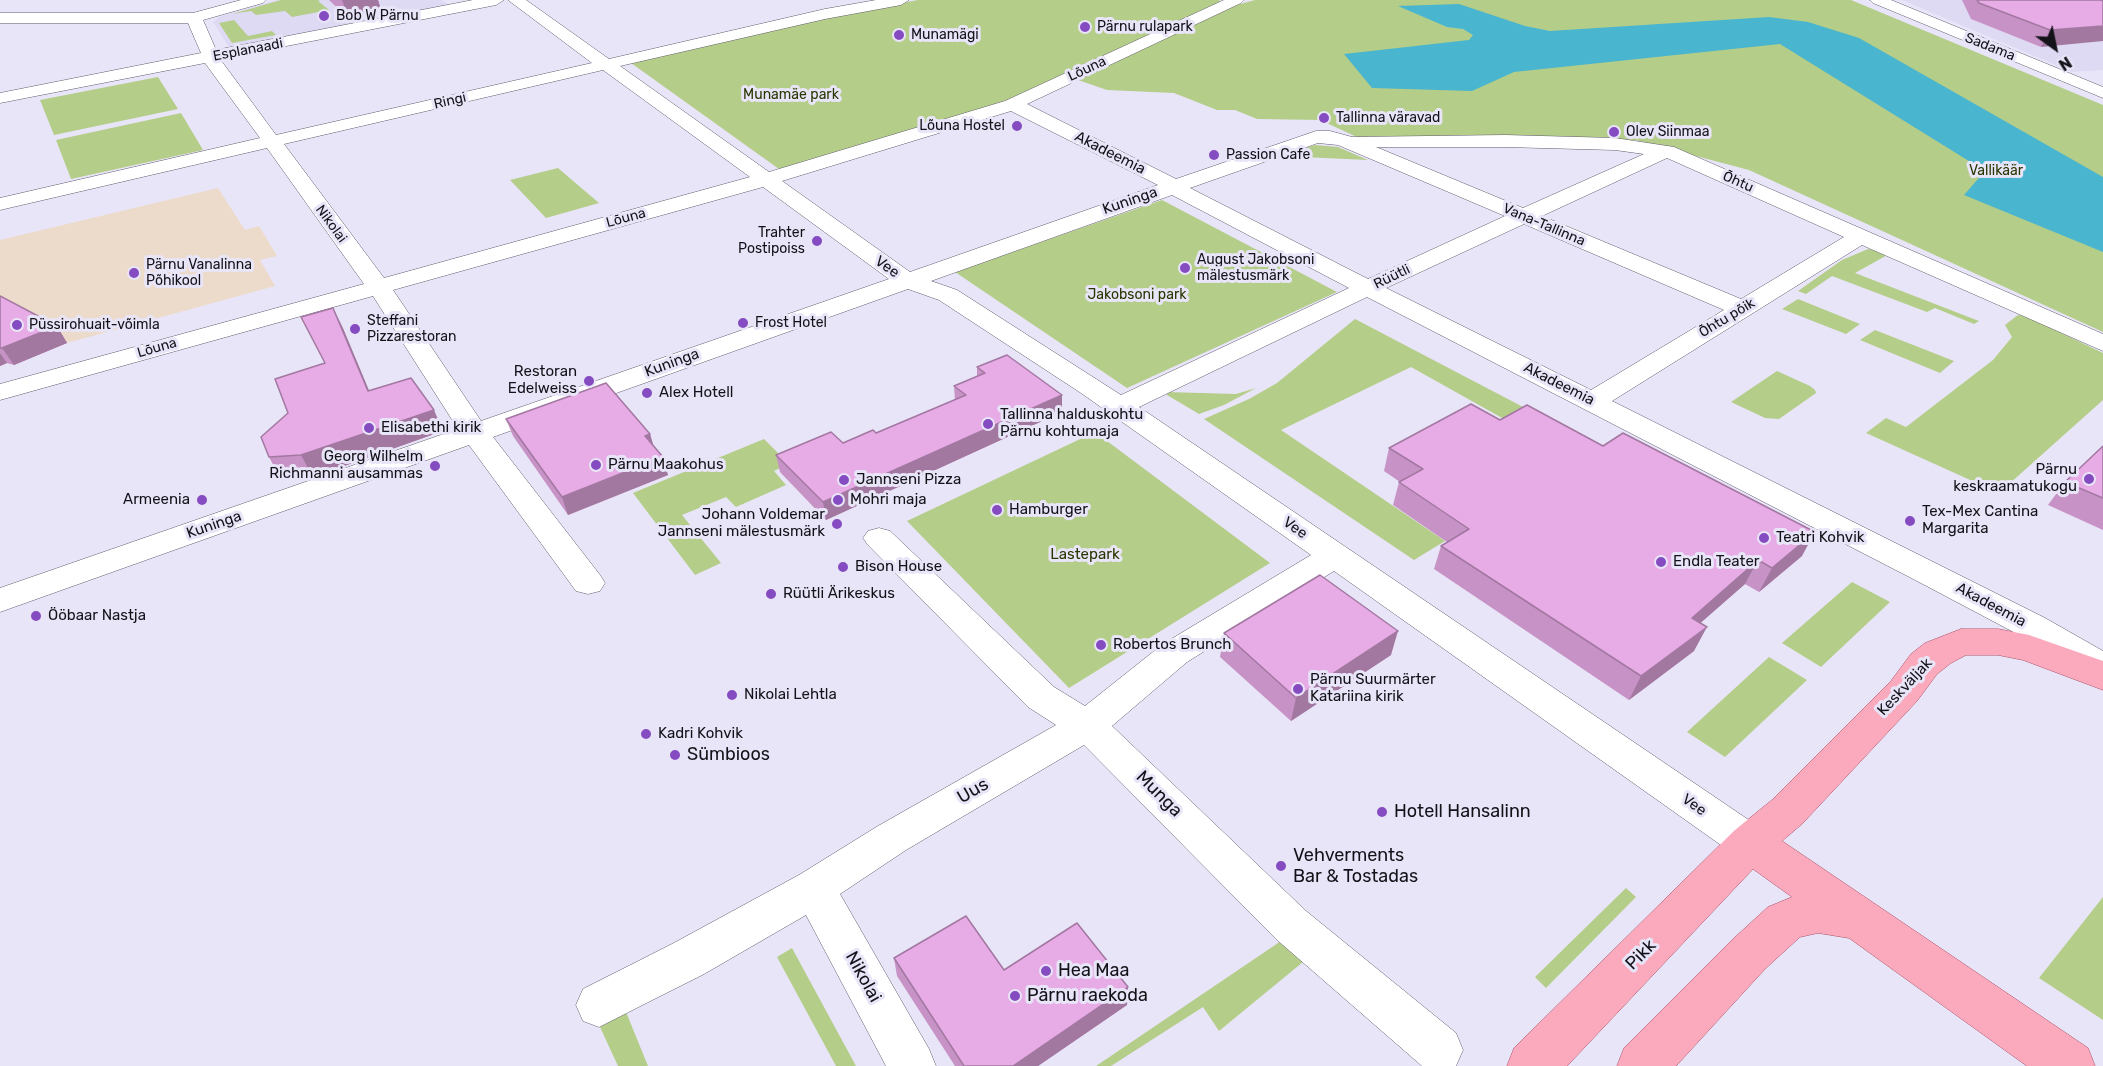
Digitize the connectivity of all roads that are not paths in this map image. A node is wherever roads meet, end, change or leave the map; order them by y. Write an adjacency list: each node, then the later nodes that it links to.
1 (258, 0): 9 (street)
2 (496, 0): 10 (street, Esplanaadi)
3 (516, 0): 11 (street, Vee)
4 (902, 0): 7 (street, Ringi)
5 (1236, 0): 14 (street, Lõuna)
6 (1878, 0): 12 (street, Sadama)
7 (837, 5): 11 (street, Ringi)
8 (2, 9): 9 (street)
9 (194, 18): 10 (street, Nikolai)
10 (210, 57): 13 (street, Esplanaadi); 16 (street, Nikolai)
11 (608, 64): 16 (street, Ringi); 18 (street, Vee)
12 (2103, 93)
13 (0, 98)
14 (1011, 105): 18 (street, Lõuna); 19 (street, Akadeemia)
15 (1346, 141): 17 (street, Õhtu); 19 (street, Kuninga); 21 (street, Vana-Tallinna)
16 (272, 142): 20 (street, Ringi); 24 (street, Nikolai)
17 (1667, 151): 21 (street, Rüütli); 22 (street, Õhtu)
18 (764, 180): 23 (street, Vee); 24 (street, Lõuna)
19 (1172, 186): 23 (street, Kuninga); 25 (street, Akadeemia)
20 (0, 204)
21 (1524, 216): 25 (street, Rüütli); 26 (street, Vana-Tallinna)
22 (1861, 236): 26 (street, Õhtu põik); 27 (street, Õhtu)
23 (906, 280): 30 (street, Vee); 31 (street, Kuninga)
24 (378, 286): 28 (street, Lõuna); 31 (street, Nikolai)
25 (1368, 288): 29 (street, Akadeemia); 30 (street, Rüütli)
26 (1743, 309): 29 (street, Õhtu põik)
27 (2103, 343)
28 (0, 392)
29 (1592, 401): 36 (street, Akadeemia)
30 (1119, 406): 33 (street, Vee)
31 (476, 433): 34 (street, Nikolai); 35 (street, Kuninga)
32 (879, 538): 38 (street, Munga)
33 (1334, 555): 38 (street, Uus); 39 (street, Vee)
34 (588, 583)
35 (0, 600)
36 (2103, 668)
37 (2103, 676): 39 (main road, Keskväljak)
38 (1087, 725): 40 (street, Uus); 43 (street, Munga)
39 (1750, 843): 41 (main road, Vee); 45 (main road, Pikk)
40 (814, 888): 42 (street, Uus); 44 (street, Nikolai)
41 (1857, 918): 46 (main road); 47 (main road, Vee)
42 (599, 1005)
43 (1439, 1050)
44 (912, 1066)
45 (1532, 1066)
46 (1642, 1066)
47 (2070, 1066)

